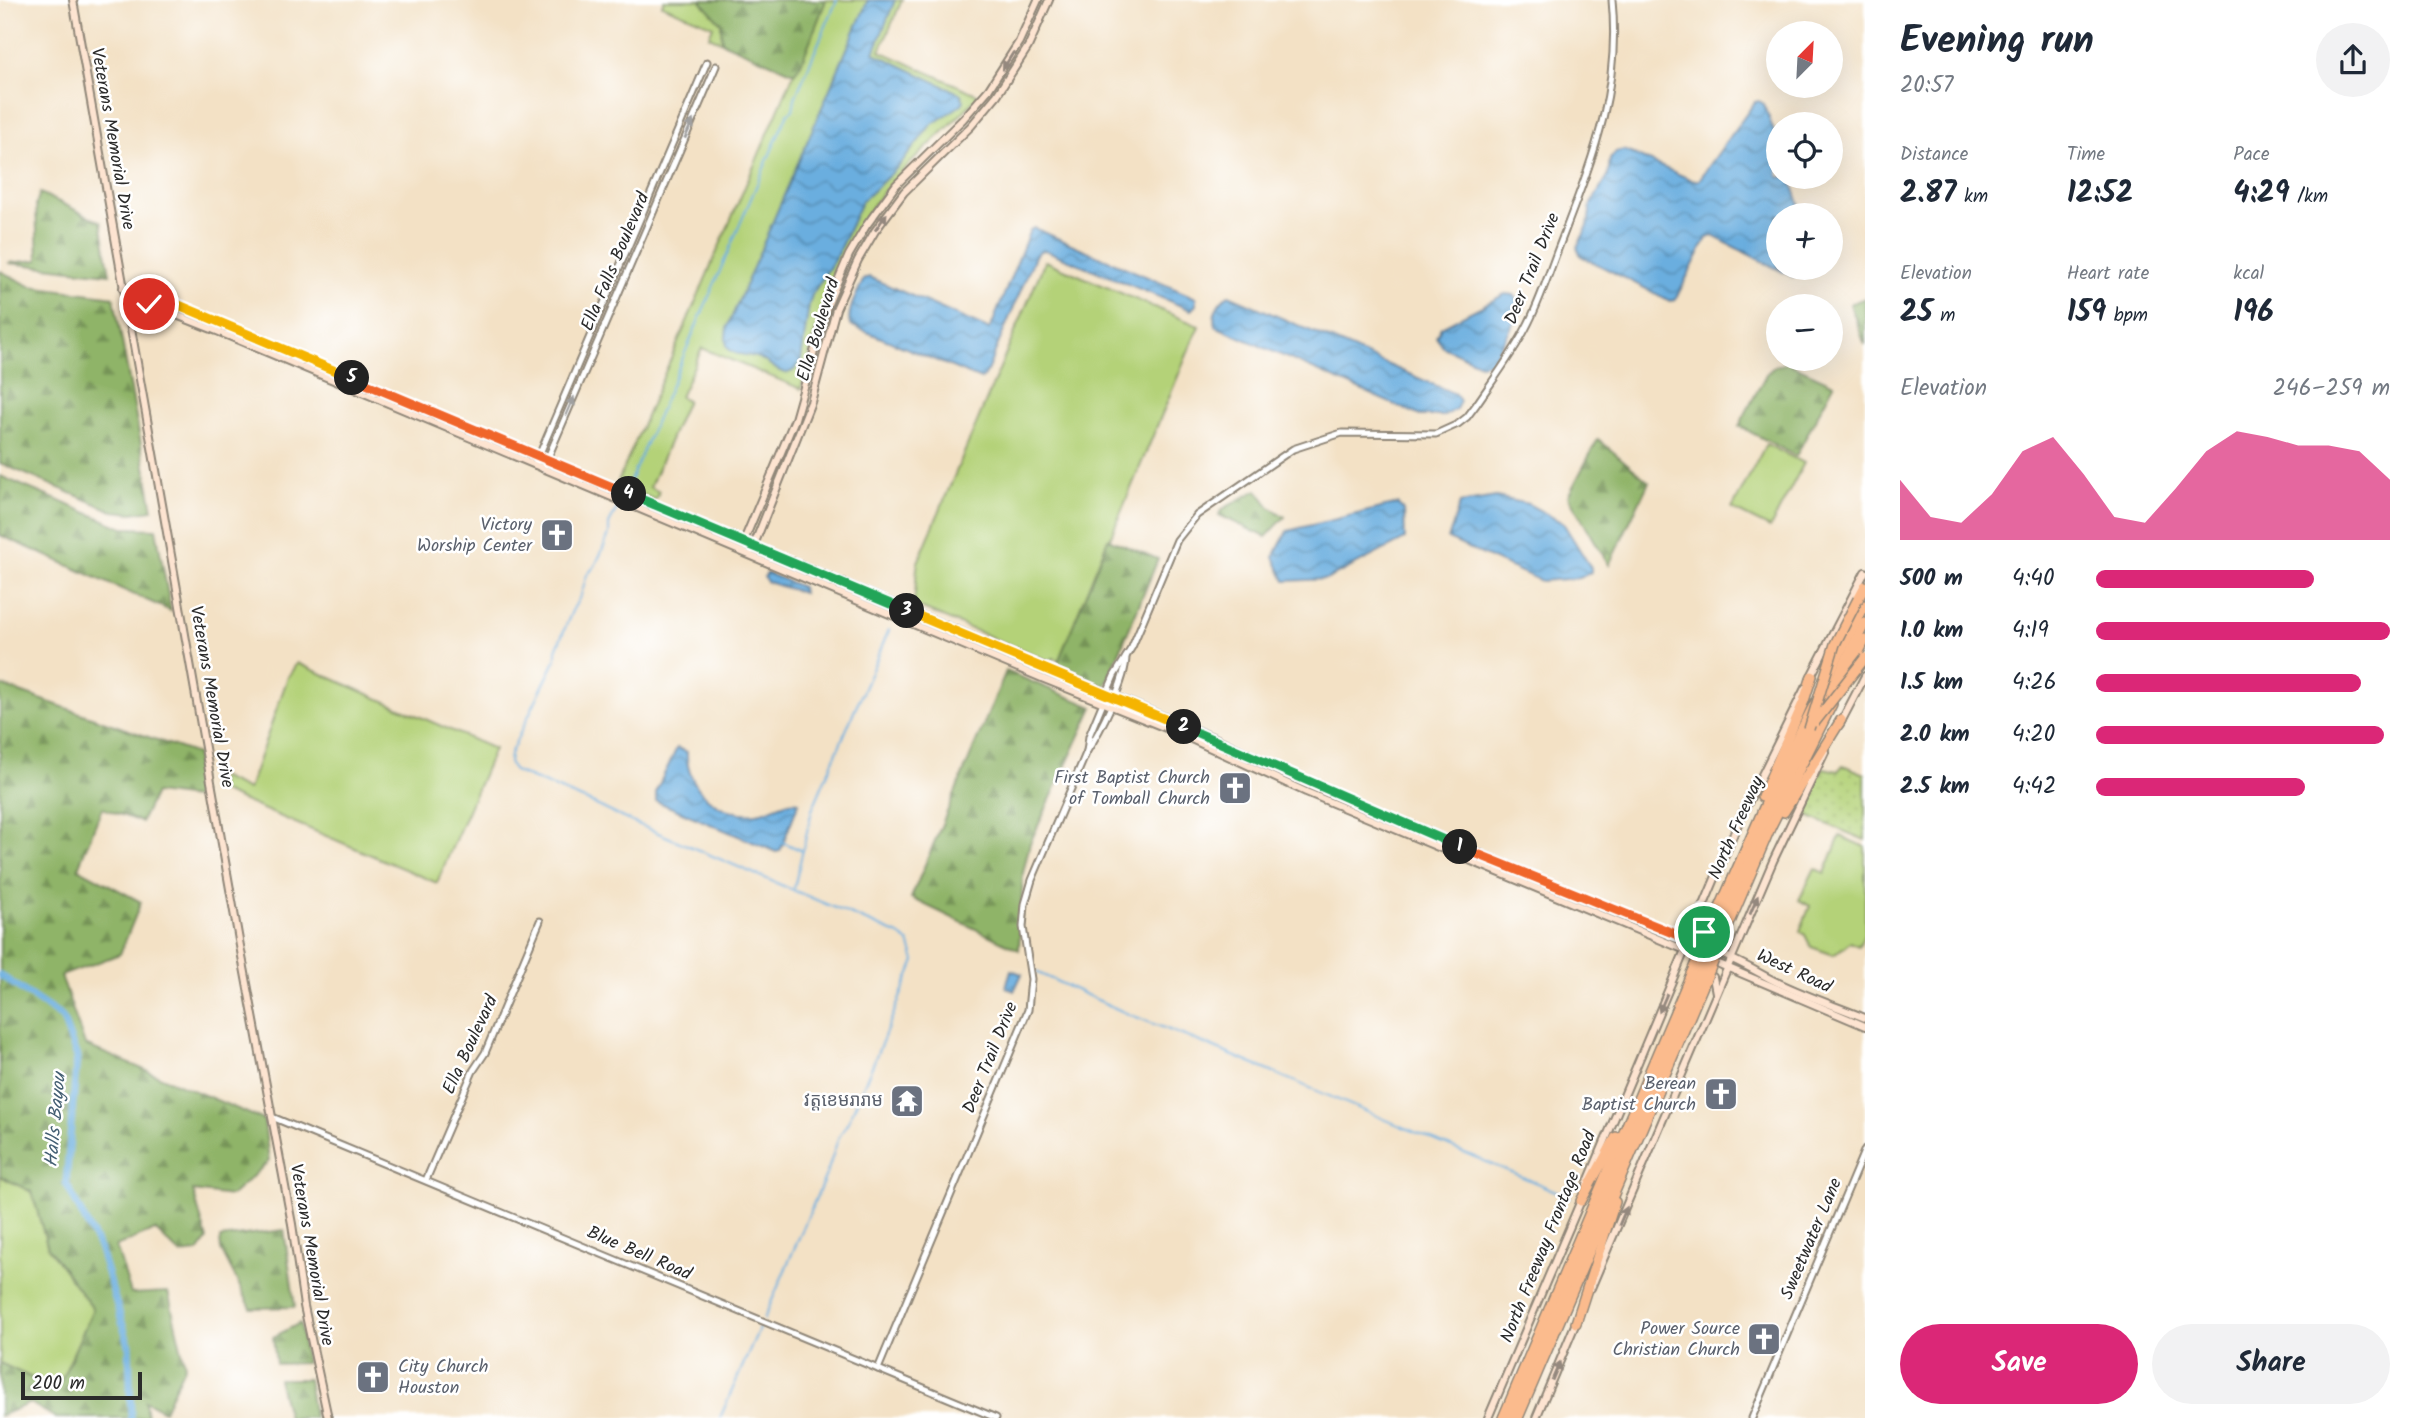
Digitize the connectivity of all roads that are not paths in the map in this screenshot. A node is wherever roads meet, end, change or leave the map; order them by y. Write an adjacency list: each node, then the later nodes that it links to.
1 (73, 0): 17 (main road, Veterans Memorial Drive)
2 (1038, 0): 5 (main road, Ella Boulevard)
3 (1049, 0): 6 (main road, Ella Boulevard)
4 (1612, 0): 53 (street, Deer Trail Drive)
5 (1024, 32): 6 (main road); 9 (main road, Ella Boulevard, one-way to 9)
6 (1034, 37): 10 (main road, Ella Boulevard)
7 (707, 62): 11 (street, Ella Falls Boulevard)
8 (716, 66): 12 (street, Ella Falls Boulevard, one-way to 8)
9 (977, 104): 10 (main road); 15 (main road, Ella Boulevard)
10 (985, 110): 16 (main road, Ella Boulevard, one-way to 10)
11 (667, 152): 12 (street); 13 (street, Ella Falls Boulevard)
12 (677, 157): 14 (street, Ella Falls Boulevard)
13 (633, 232): 14 (street); 29 (street, Ella Falls Boulevard)
14 (642, 236): 30 (street, Ella Falls Boulevard, one-way to 14)
15 (856, 242): 16 (main road); 23 (main road, Ella Boulevard)
16 (865, 247): 25 (main road, Ella Boulevard)
17 (124, 288): 18 (main road, Veterans Memorial Drive); 19 (main road, West Road)
18 (125, 300): 20 (main road, West Road); 84 (main road, Veterans Memorial Drive)
19 (172, 303): 20 (main road); 21 (main road, West Road)
20 (159, 308): 22 (main road, West Road)
21 (220, 323): 22 (main road); 24 (main road, West Road)
22 (217, 331): 26 (main road, West Road)
23 (803, 397): 25 (main road); 31 (main road, Ella Boulevard)
24 (404, 399): 26 (main road); 27 (main road, West Road)
25 (812, 400): 33 (main road, Ella Boulevard)
26 (399, 409): 28 (main road, West Road)
27 (466, 425): 28 (main road); 29 (main road, West Road)
28 (462, 435): 32 (main road, West Road)
29 (538, 456): 30 (main road, West Road); 32 (street, Ella Falls Boulevard)
30 (547, 459): 34 (street, Ella Falls Boulevard); 35 (main road, West Road)
31 (777, 463): 33 (main road); 35 (main road, Ella Boulevard)
32 (535, 465): 34 (main road, West Road)
33 (786, 467): 36 (main road, Ella Boulevard)
34 (543, 469): 37 (main road, West Road)
35 (743, 542): 36 (main road, West Road); 37 (main road, Ella Boulevard)
36 (753, 546): 38 (main road, Ella Boulevard); 41 (main road, West Road)
37 (739, 551): 38 (main road, West Road)
38 (749, 555): 43 (main road, West Road)
39 (1865, 572): 50 (main road, North Freeway Frontage Road)
40 (1865, 586): 42 (highway)
41 (879, 599): 43 (main road); 44 (main road, West Road)
42 (1862, 602): 57 (highway, bridge); 62 (highway, North Freeway)
43 (876, 607): 46 (main road, West Road)
44 (934, 622): 46 (main road); 49 (main road, West Road)
45 (1865, 623): 57 (highway, North Freeway, bridge)
46 (930, 631): 52 (main road, West Road)
47 (1865, 640): 61 (highway, North Freeway)
48 (1865, 658): 57 (highway, bridge)
49 (1050, 670): 52 (main road); 53 (main road, West Road)
50 (1812, 676): 62 (highway); 65 (main road, North Freeway Frontage Road)
51 (1865, 676): 55 (main road)
52 (1046, 680): 54 (main road, West Road)
53 (1110, 696): 54 (street, Deer Trail Drive); 56 (main road, West Road)
54 (1106, 704): 56 (main road, West Road); 90 (street, Deer Trail Drive)
55 (1841, 720): 61 (highway); 70 (main road, one-way to 55)
56 (1178, 728): 58 (main road, West Road)
57 (1810, 729): 68 (highway, North Freeway)
58 (1243, 757): 59 (main road, West Road); 60 (main road, West Road)
59 (1310, 783): 60 (main road); 63 (main road, West Road)
60 (1306, 792): 63 (main road, West Road)
61 (1771, 826): 68 (highway, North Freeway)
62 (1754, 830): 68 (highway, North Freeway)
63 (1558, 892): 64 (main road, West Road); 66 (main road, West Road)
64 (1609, 908): 66 (main road); 69 (main road, West Road)
65 (1702, 911): 69 (main road, North Freeway Frontage Road); 70 (main road)
66 (1606, 917): 71 (main road, West Road)
67 (540, 921): 86 (street, Ella Boulevard)
68 (1718, 931): 76 (highway, North Freeway, bridge)
69 (1690, 940): 71 (main road, North Freeway Frontage Road); 72 (main road, West Road)
70 (1738, 944): 72 (main road)
71 (1686, 950): 73 (main road, North Freeway Frontage Road); 74 (main road, West Road)
72 (1732, 958): 74 (main road); 77 (main road, West Road)
73 (1680, 964): 80 (main road); 88 (main road, North Freeway Frontage Road, one-way to 88)
74 (1728, 968): 75 (main road, West Road); 78 (main road)
75 (1739, 973): 77 (main road, West Road); 78 (main road)
76 (1698, 978): 83 (highway, North Freeway); 87 (highway, North Freeway); 95 (highway, North Freeway)
77 (1761, 978): 79 (main road, West Road)
78 (1723, 980): 80 (main road)
79 (1792, 992): 81 (main road, West Road); 82 (main road, West Road)
80 (1716, 995): 89 (main road, one-way to 80)
81 (1865, 1018)
82 (1865, 1026)
83 (1651, 1067): 88 (highway); 94 (highway, North Freeway)
84 (272, 1117): 86 (street, Blue Bell Road); 91 (main road, Veterans Memorial Drive)
85 (1865, 1149): 98 (street, Sweetwater Lane)
86 (426, 1180): 90 (street, Blue Bell Road)
87 (1616, 1186): 89 (highway); 96 (highway, North Freeway)
88 (1581, 1200): 93 (main road, North Freeway Frontage Road)
89 (1576, 1324): 97 (main road, one-way to 89)
90 (878, 1369): 92 (street, Blue Bell Road)
91 (326, 1418)
92 (996, 1418)
93 (1488, 1418)
94 (1503, 1418)
95 (1511, 1418)
96 (1518, 1418)
97 (1536, 1418)
98 (1752, 1418)

